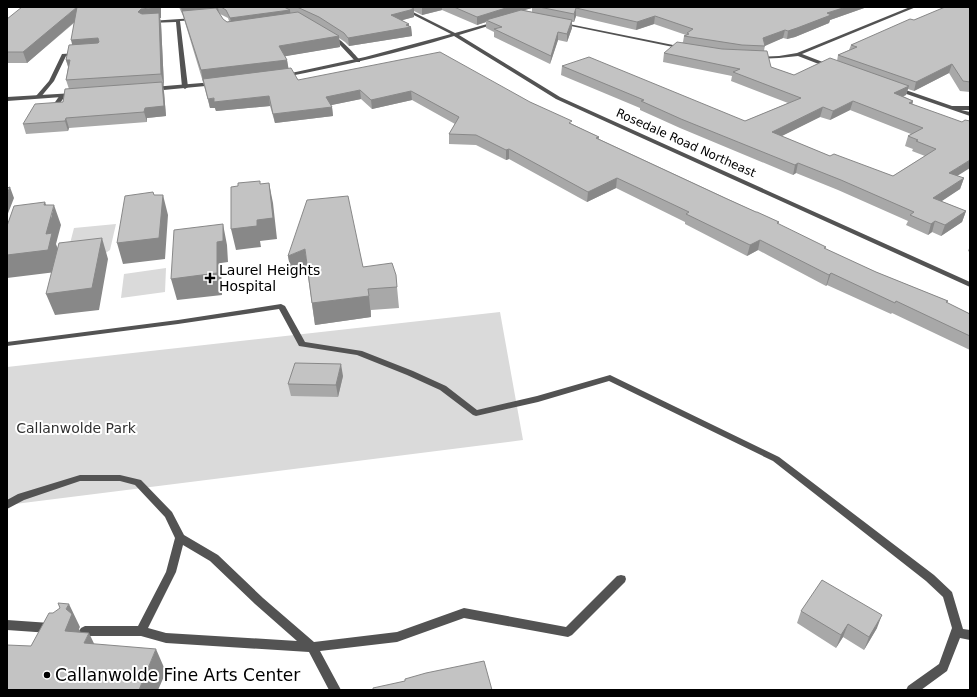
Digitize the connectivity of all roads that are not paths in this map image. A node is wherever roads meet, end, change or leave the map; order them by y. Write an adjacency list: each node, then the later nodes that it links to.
1 (400, 7): 9 (street, Rosedale Road Northeast)
2 (914, 7): 12 (street)
3 (204, 18): 4 (street)
4 (178, 20): 6 (street); 18 (street)
5 (502, 20): 9 (street)
6 (144, 22)
7 (557, 22): 10 (street)
8 (324, 32): 14 (street)
9 (456, 35): 14 (street); 29 (street, Rosedale Road Northeast)
10 (689, 50)
11 (85, 53): 23 (street)
12 (798, 54): 13 (street); 15 (street)
13 (755, 58)
14 (358, 61): 16 (street)
15 (839, 70)
16 (280, 75)
17 (217, 84): 18 (street)
18 (185, 86): 20 (street)
19 (891, 88): 26 (street)
20 (148, 90)
21 (83, 95): 22 (street)
22 (62, 96): 23 (street); 25 (street)
23 (38, 98): 24 (street)
24 (7, 99)
25 (56, 105)
26 (951, 108): 27 (street); 28 (street)
27 (970, 108)
28 (970, 114)
29 (970, 285)
30 (7, 344): 38 (street)
31 (7, 505): 32 (street)
32 (180, 538): 37 (street); 40 (street)
33 (621, 579): 40 (street)
34 (7, 625): 35 (street)
35 (64, 630)
36 (85, 631): 37 (street)
37 (141, 631): 40 (street)
38 (956, 632): 39 (street); 42 (street)
39 (970, 635)
40 (312, 647): 41 (street)
41 (335, 690)
42 (912, 690)

